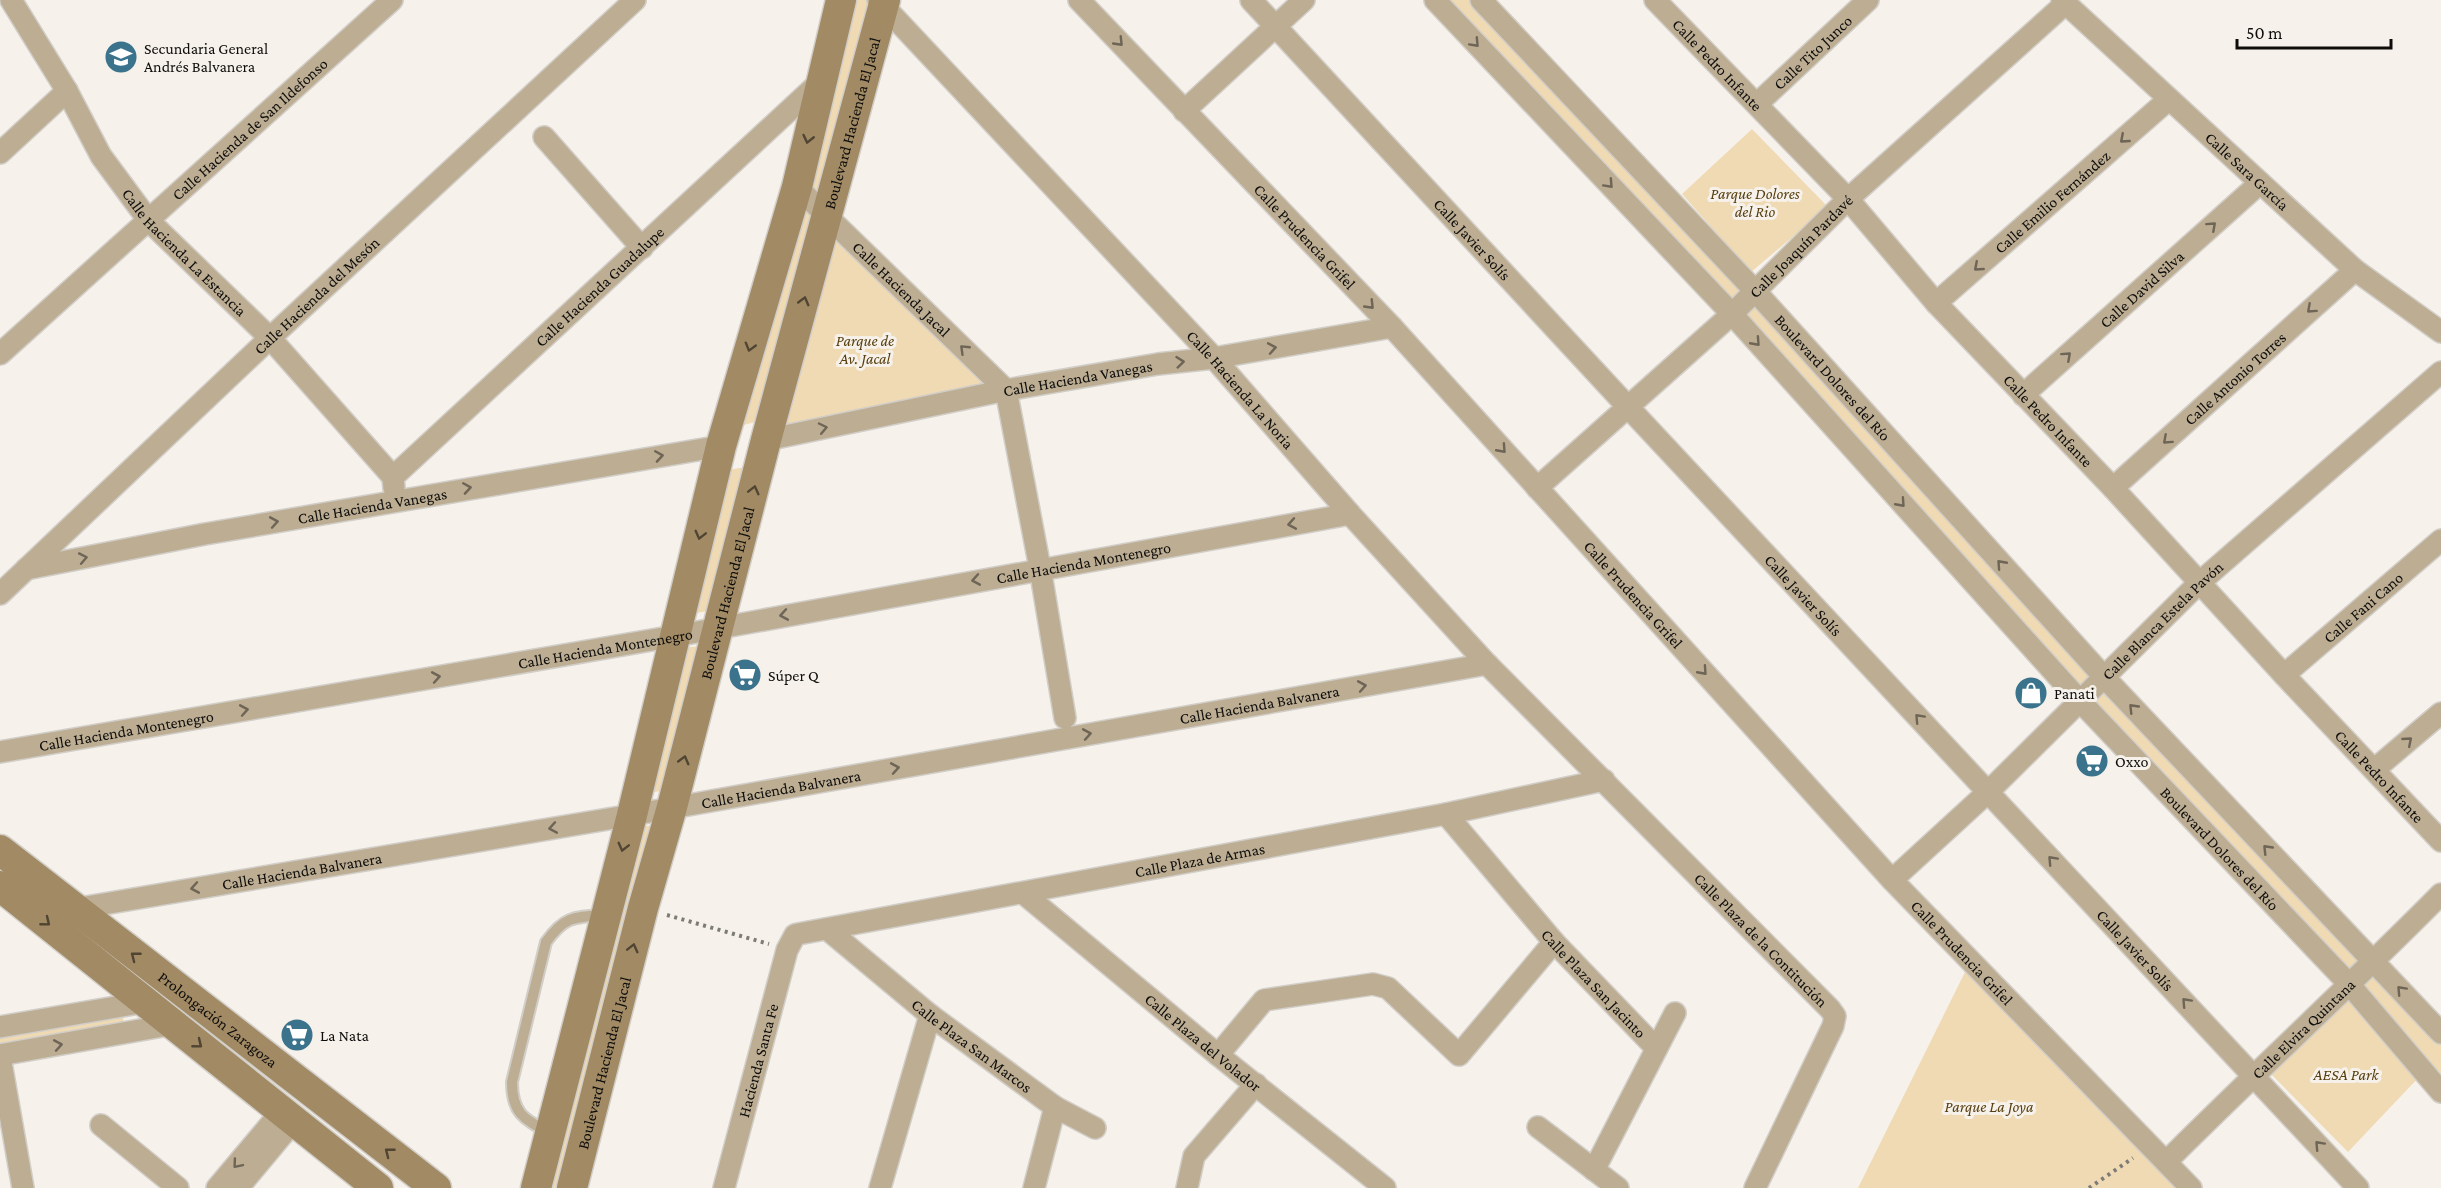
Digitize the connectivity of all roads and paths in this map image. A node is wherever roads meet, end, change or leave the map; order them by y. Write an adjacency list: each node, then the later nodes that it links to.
1 (11, 0): 16 (street, Calle Hacienda La Estancia)
2 (392, 0): 28 (street, Calle Hacienda de San Ildefonso)
3 (635, 0): 36 (street, Calle Hacienda del Mesón)
4 (841, 0): 15 (main road)
5 (1079, 0): 19 (street, Calle Prudencia Grifel, one-way to 19)
6 (1251, 0): 14 (street, Calle Javier Solís)
7 (1304, 0): 14 (street)
8 (1481, 0): 24 (street, Boulevard Dolores del Río)
9 (1868, 0): 18 (street, Calle Tito Junco)
10 (882, 2): 26 (main road, Boulevard Hacienda El Jacal); 38 (street, Calle Hacienda La Noria)
11 (2064, 2): 17 (street, Calle Sara García); 25 (street, Calle Joaquín Pardavé)
12 (1445, 3): 27 (street, Boulevard Dolores del Río, one-way to 27)
13 (1664, 3): 18 (street, Calle Pedro Infante)
14 (1275, 27): 19 (street); 42 (street, Calle Javier Solís)
15 (822, 80): 23 (main road, one-way to 23); 29 (street, Calle Hacienda Guadalupe)
16 (67, 91): 21 (street); 28 (street, Calle Hacienda La Estancia)
17 (2168, 100): 22 (street, Calle Sara García); 32 (street, Calle Emilio Fernández, one-way to 32)
18 (1757, 104): 25 (street, Calle Pedro Infante)
19 (1184, 111): 34 (street, Calle Prudencia Grifel, one-way to 34)
20 (544, 138): 29 (street)
21 (0, 153)
22 (2260, 183): 30 (street, Calle Sara García); 41 (street, Calle David Silva, one-way to 22)
23 (796, 187): 26 (street, Calle Hacienda Jacal); 44 (main road, one-way to 44)
24 (1665, 195): 27 (street); 31 (street, Boulevard Dolores del Río)
25 (1848, 199): 31 (street, Calle Joaquín Pardavé); 32 (street, Calle Pedro Infante)
26 (827, 217): 40 (street, Calle Hacienda Jacal, one-way to 26); 43 (main road, Boulevard Hacienda El Jacal, one-way to 26)
27 (1641, 218): 33 (street, Boulevard Dolores del Río)
28 (148, 221): 36 (street, Calle Hacienda La Estancia); 37 (street, Calle Hacienda de San Ildefonso)
29 (642, 248): 47 (street, Calle Hacienda Guadalupe)
30 (2355, 270): 35 (street, Calle Sara García); 49 (street, Calle Antonio Torres, one-way to 49)
31 (1756, 292): 33 (street, Calle Joaquín Pardavé); 45 (street, Boulevard Dolores del Río)
32 (1936, 303): 41 (street, Calle Pedro Infante)
33 (1732, 315): 42 (street, Calle Joaquín Pardavé); 46 (street, Boulevard Dolores del Río, one-way to 46)
34 (1392, 327): 38 (street, Calle Hacienda Vanegas, one-way to 34); 48 (street, Calle Prudencia Grifel, one-way to 48)
35 (2441, 332)
36 (270, 338): 47 (street, Calle Hacienda La Estancia); 54 (street, Calle Hacienda del Mesón)
37 (0, 354)
38 (1214, 358): 40 (street, Calle Hacienda Vanegas, one-way to 38); 51 (street, Calle Hacienda La Noria)
39 (2441, 372): 55 (street, Calle Blanca Estela Pavón)
40 (1006, 390): 43 (street, Calle Hacienda Vanegas, one-way to 40); 53 (street)
41 (2023, 395): 49 (street, Calle Pedro Infante)
42 (1628, 407): 48 (street, Calle Joaquín Pardavé); 68 (street, Calle Javier Solís, one-way to 42)
43 (766, 440): 57 (main road, Boulevard Hacienda El Jacal, one-way to 43)
44 (721, 446): 50 (street, Calle Hacienda Vanegas, one-way to 44); 58 (main road, one-way to 58)
45 (1902, 454): 46 (street, Boulevard Dolores del Río); 61 (street, Boulevard Dolores del Río, one-way to 45)
46 (1876, 475): 62 (street, Boulevard Dolores del Río, one-way to 62)
47 (393, 477): 50 (street)
48 (1537, 488): 74 (street, Calle Prudencia Grifel, one-way to 74)
49 (2113, 488): 55 (street, Calle Pedro Infante)
50 (396, 500): 54 (street, Calle Hacienda Vanegas, one-way to 50)
51 (1350, 514): 53 (street, Calle Hacienda Montenegro, one-way to 53); 59 (street, Calle Hacienda La Noria)
52 (2441, 540): 60 (street, Calle Fani Cano)
53 (1040, 568): 57 (street, Calle Hacienda Montenegro, one-way to 57); 64 (street)
54 (26, 569): 56 (street, Calle Hacienda del Mesón)
55 (2199, 583): 60 (street, Calle Pedro Infante); 61 (street, Calle Blanca Estela Pavón)
56 (0, 594)
57 (719, 628): 58 (street, Calle Hacienda Montenegro); 69 (main road, Boulevard Hacienda El Jacal, one-way to 57)
58 (675, 636): 65 (street, Calle Hacienda Montenegro, one-way to 58); 71 (main road)
59 (1487, 664): 67 (street, Calle Hacienda La Noria); 69 (street, Calle Hacienda Balvanera, one-way to 59)
60 (2284, 675): 66 (street, Calle Pedro Infante)
61 (2104, 677): 62 (street, Calle Blanca Estela Pavón); 84 (street, Boulevard Dolores del Río, one-way to 61)
62 (2080, 701): 68 (street, Calle Blanca Estela Pavón); 85 (street, Boulevard Dolores del Río)
63 (2441, 713): 66 (street, one-way to 63)
64 (1065, 718)
65 (0, 752)
66 (2375, 769): 72 (street, Calle Pedro Infante)
67 (1604, 780): 70 (street, Calle Plaza de Armas); 123 (street, Calle Plaza de la Contitución)
68 (1988, 792): 74 (street, Calle Blanca Estela Pavón); 97 (street, Calle Javier Solís, one-way to 68)
69 (672, 807): 71 (street, Calle Hacienda Balvanera); 78 (main road, Boulevard Hacienda El Jacal)
70 (1446, 814): 76 (street, Calle Plaza de Armas); 82 (street, Calle Plaza San Jacinto)
71 (632, 815): 79 (street, Calle Hacienda Balvanera, one-way to 79); 80 (main road, one-way to 80)
72 (2441, 841)
73 (0, 850): 79 (main road, Prolongación Zaragoza)
74 (1892, 880): 107 (street, Calle Prudencia Grifel)
75 (0, 886): 86 (main road, Prolongación Zaragoza, one-way to 86)
76 (1023, 893): 81 (street, Calle Plaza de Armas); 95 (street, Calle Plaza del Volador)
77 (2441, 894): 84 (street, Calle Elvira Quintana)
78 (643, 908): 83 (path); 116 (main road, Boulevard Hacienda El Jacal, one-way to 78)
79 (74, 909): 114 (main road, Prolongación Zaragoza, one-way to 79)
80 (606, 915): 105 (main road); 105 (lane)
81 (827, 929): 83 (street, Calle Plaza de Armas); 89 (street, Calle Plaza San Marcos)
82 (1554, 942): 94 (street, Calle Plaza San Jacinto); 95 (street)
83 (791, 943): 117 (street, Hacienda Santa Fe)
84 (2375, 962): 85 (street, Calle Elvira Quintana); 92 (street, Boulevard Dolores del Río, one-way to 84)
85 (2349, 984): 97 (street, Calle Elvira Quintana); 99 (street, Boulevard Dolores del Río)
86 (145, 1002): 87 (street); 90 (main road, Prolongación Zaragoza)
87 (110, 1008): 91 (street); 93 (street)
88 (1675, 1013): 94 (street)
89 (930, 1015): 100 (street, Calle Plaza San Marcos); 118 (street)
90 (174, 1024): 93 (street); 101 (main road, Prolongación Zaragoza, one-way to 101)
91 (0, 1027)
92 (2441, 1033)
93 (114, 1035): 96 (street, one-way to 93)
94 (1656, 1048): 108 (street, Calle Plaza San Jacinto)
95 (1218, 1055): 98 (street, Calle Plaza del Volador)
96 (0, 1056): 109 (street)
97 (2254, 1075): 107 (street, Calle Elvira Quintana); 126 (street, Calle Javier Solís, one-way to 97)
98 (1256, 1084): 120 (street); 121 (street, Calle Plaza del Volador)
99 (2441, 1092)
100 (1055, 1107): 104 (street, Calle Plaza San Marcos); 119 (street)
101 (287, 1117): 111 (street, one-way to 111); 112 (street); 113 (main road, Prolongación Zaragoza)
102 (101, 1125): 110 (street)
103 (1538, 1127): 108 (street)
104 (1095, 1128)
105 (550, 1134): 115 (main road)
106 (2142, 1152): 124 (path)
107 (2167, 1161): 125 (street, Calle Prudencia Grifel)
108 (1594, 1170): 122 (street)
109 (23, 1188)
110 (178, 1188)
111 (217, 1188)
112 (238, 1188)
113 (378, 1188)
114 (436, 1188)
115 (536, 1188)
116 (572, 1188)
117 (724, 1188)
118 (880, 1188)
119 (1034, 1188)
120 (1187, 1188)
121 (1385, 1188)
122 (1617, 1188)
123 (1755, 1188)
124 (2089, 1188)
125 (2191, 1188)
126 (2358, 1188)

